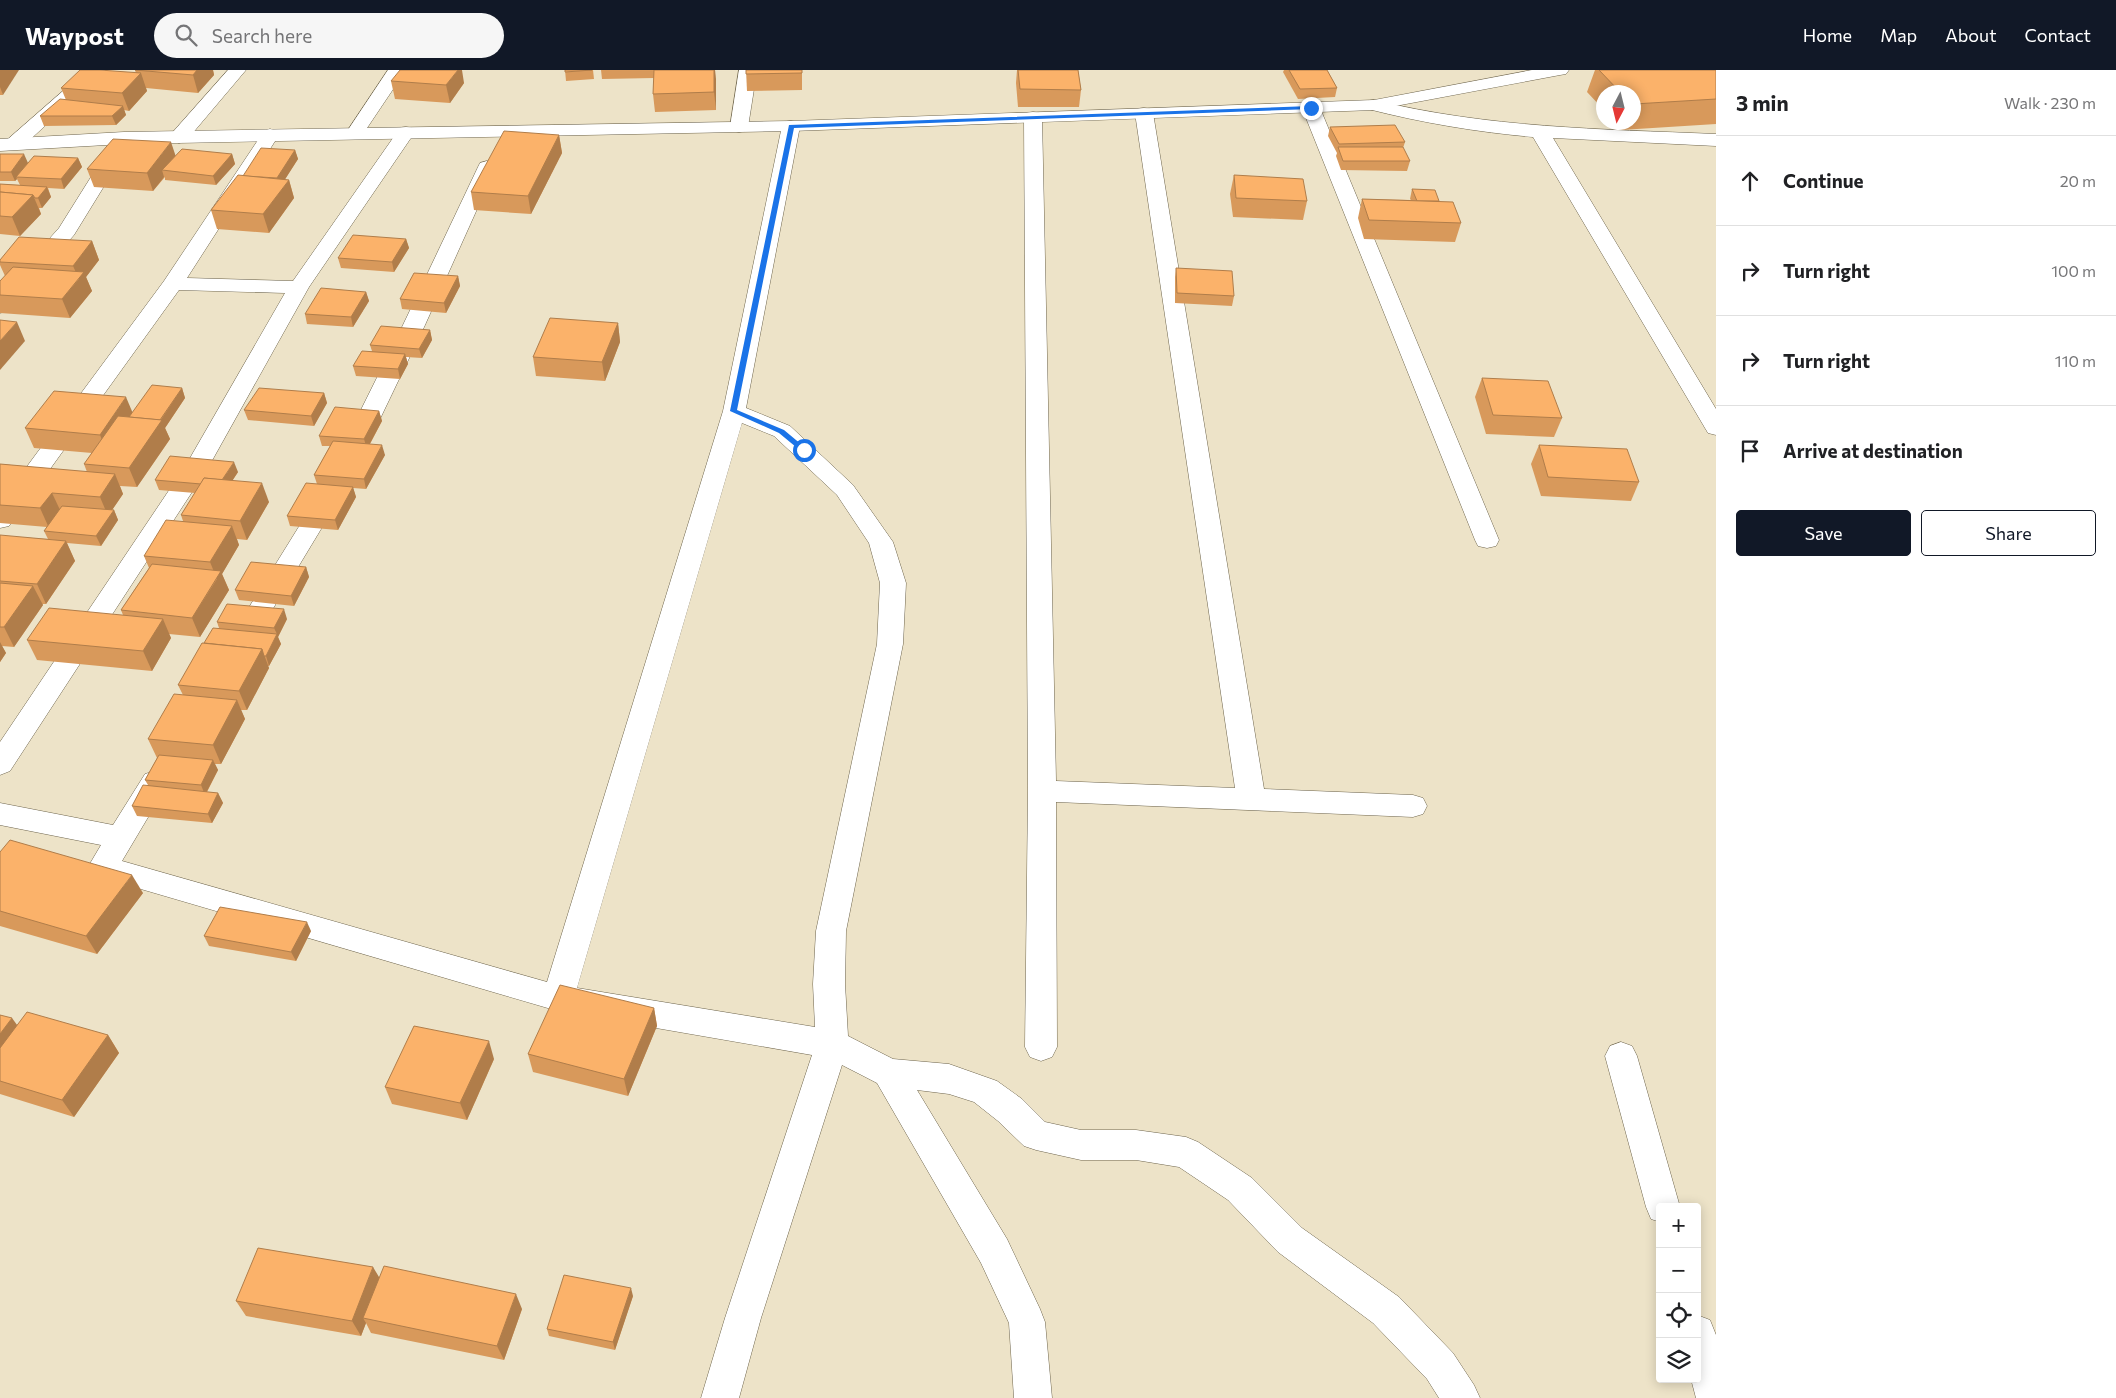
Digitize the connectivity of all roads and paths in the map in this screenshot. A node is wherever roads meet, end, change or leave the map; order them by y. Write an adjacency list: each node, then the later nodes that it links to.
1 (97, 70): 20 (street)
2 (237, 70): 17 (street)
3 (397, 70): 15 (street)
4 (748, 70): 11 (street)
5 (1560, 70): 6 (street)
6 (1374, 105): 7 (street); 13 (street)
7 (1311, 108): 8 (street); 27 (street)
8 (1144, 114): 9 (street); 32 (street)
9 (1033, 118): 10 (street); 31 (street)
10 (791, 126): 11 (street); 24 (street)
11 (740, 127): 12 (street)
12 (504, 130): 14 (street); 28 (street)
13 (1539, 131): 19 (street); 25 (street)
14 (406, 132): 15 (street); 22 (street)
15 (355, 133): 16 (street)
16 (270, 135): 17 (street); 21 (street)
17 (179, 137): 18 (street)
18 (124, 138): 20 (street); 23 (street)
19 (1716, 140)
20 (8, 144)
21 (173, 284): 22 (street); 26 (street)
22 (299, 287): 30 (street)
23 (0, 307)
24 (734, 411): 36 (street); 37 (street)
25 (1716, 428)
26 (0, 520)
27 (1487, 540)
28 (230, 660)
29 (168, 761): 35 (street)
30 (0, 764)
31 (1042, 791): 32 (street); 38 (street)
32 (1251, 799): 33 (street)
33 (1414, 806)
34 (0, 814): 35 (street)
35 (121, 838): 36 (street)
36 (558, 998): 37 (street)
37 (832, 1044): 40 (street); 43 (street)
38 (1041, 1047)
39 (1621, 1056): 41 (street)
40 (889, 1073): 44 (street); 45 (street)
41 (1661, 1203)
42 (1698, 1338): 46 (street)
43 (720, 1398)
44 (1033, 1398)
45 (1461, 1398)
46 (1715, 1398)

